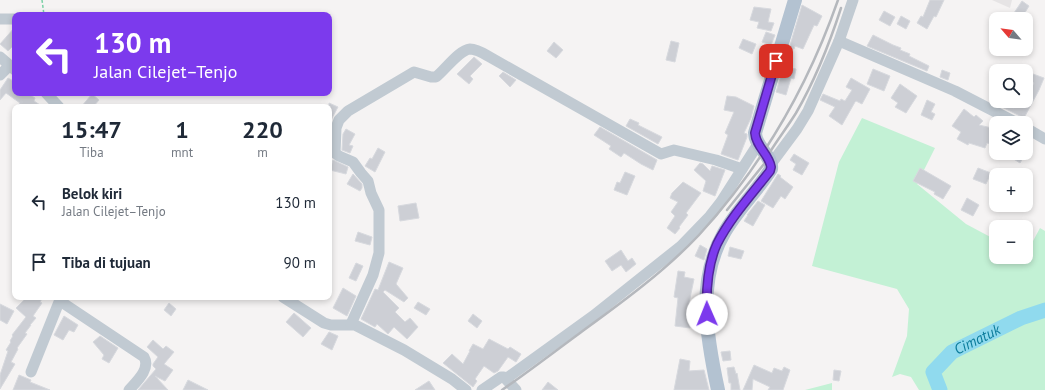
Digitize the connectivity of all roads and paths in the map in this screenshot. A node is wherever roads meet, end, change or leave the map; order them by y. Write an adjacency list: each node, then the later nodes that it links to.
1 (42, 0): 4 (path)
2 (795, 0): 16 (main road)
3 (853, 0): 7 (street)
4 (44, 12)
5 (0, 19): 6 (street)
6 (12, 19)
7 (839, 41): 13 (street); 17 (street)
8 (0, 57): 9 (street)
9 (12, 68): 10 (street)
10 (0, 75)
11 (49, 96): 12 (street)
12 (56, 104)
13 (1003, 116)
14 (1033, 132): 15 (street)
15 (1045, 140)
16 (758, 144): 17 (main road); 18 (street)
17 (771, 164): 29 (main road)
18 (742, 169): 22 (street); 24 (street)
19 (60, 300): 23 (street)
20 (61, 300): 25 (street)
21 (288, 300): 22 (street)
22 (350, 324): 26 (street)
23 (31, 372)
24 (507, 378): 27 (street); 28 (street)
25 (129, 390)
26 (465, 390)
27 (482, 390)
28 (516, 390)
29 (718, 390)

